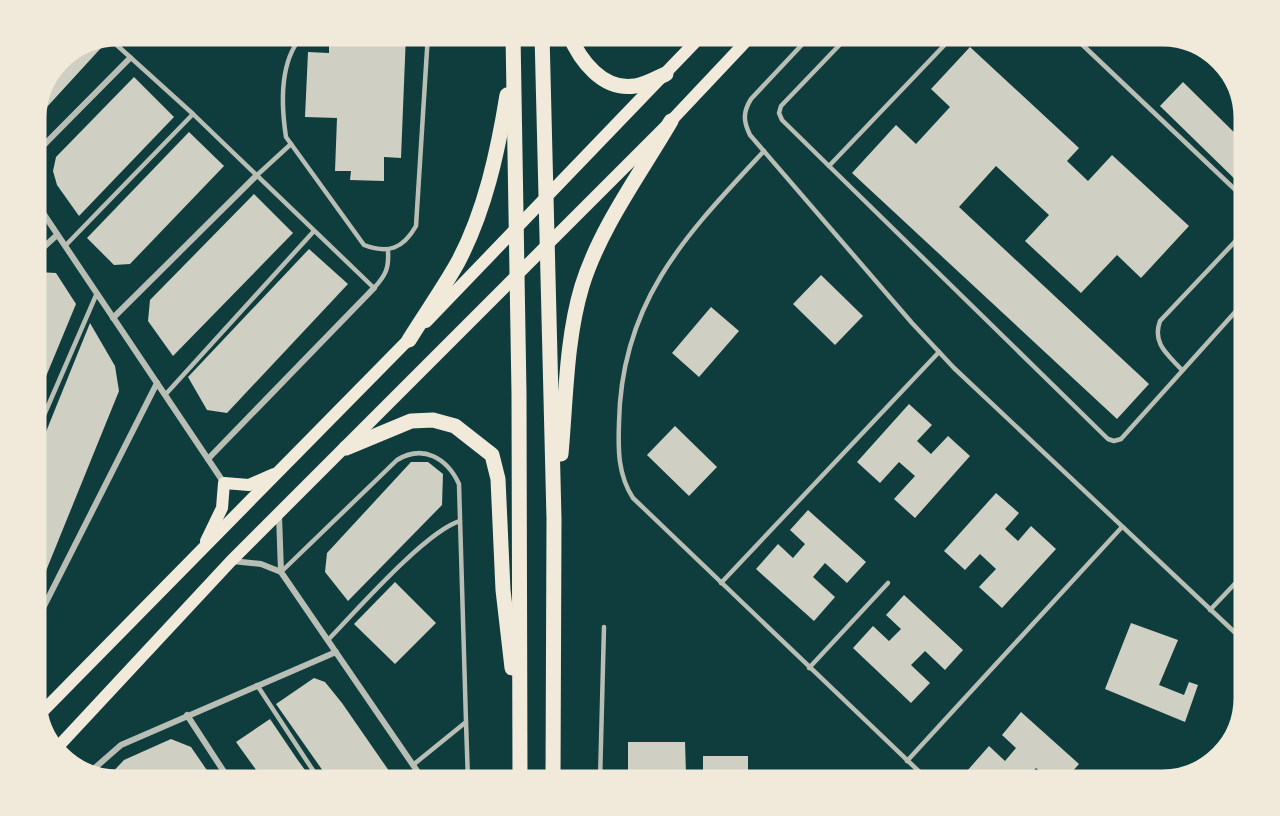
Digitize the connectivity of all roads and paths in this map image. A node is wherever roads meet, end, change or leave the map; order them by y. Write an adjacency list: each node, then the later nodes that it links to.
1 (117, 45): 14 (lane)
2 (296, 45): 19 (lane)
3 (427, 45): 33 (lane)
4 (513, 45): 13 (main road)
5 (542, 45): 24 (main road)
6 (576, 45): 15 (main road)
7 (693, 45): 15 (main road)
8 (743, 45): 17 (main road)
9 (802, 45): 20 (lane)
10 (839, 45): 21 (lane)
11 (944, 45): 21 (lane)
12 (1083, 45): 23 (lane)
13 (513, 54): 26 (main road); 39 (main road)
14 (130, 58): 16 (lane); 18 (street)
15 (666, 74): 24 (main road)
16 (193, 114): 22 (lane); 32 (lane)
17 (671, 121): 30 (main road); 50 (main road)
18 (45, 144)
19 (291, 144): 22 (lane); 33 (lane)
20 (764, 151): 40 (lane); 57 (lane)
21 (829, 166): 41 (lane)
22 (255, 177): 27 (lane); 38 (street)
23 (1235, 190)
24 (546, 199): 26 (main road); 30 (main road)
25 (45, 216): 28 (street)
26 (516, 228): 34 (main road); 39 (main road)
27 (314, 231): 35 (lane); 43 (lane)
28 (57, 235): 31 (street); 32 (street)
29 (1235, 242): 41 (lane)
30 (548, 243): 34 (main road); 50 (main road)
31 (45, 246)
32 (65, 246): 36 (street)
33 (388, 251): 35 (lane)
34 (517, 275): 45 (main road); 70 (main road)
35 (374, 288): 46 (street)
36 (97, 293): 38 (street); 44 (lane)
37 (1235, 312): 41 (lane)
38 (113, 318): 42 (street)
39 (409, 340): 47 (main road)
40 (939, 352): 52 (lane); 57 (lane)
41 (1181, 369)
42 (157, 383): 43 (street); 59 (street)
43 (165, 395): 46 (street)
44 (45, 413)
45 (346, 448): 49 (main road); 70 (main road)
46 (208, 459): 48 (street)
47 (279, 472): 48 (main road); 53 (main road)
48 (224, 483): 53 (main road)
49 (279, 515): 54 (main road); 55 (street)
50 (554, 519): 80 (main road)
51 (460, 521): 55 (lane); 63 (lane); 69 (lane)
52 (1122, 527): 60 (lane); 72 (lane)
53 (200, 552): 67 (main road)
54 (231, 561): 55 (street); 71 (main road)
55 (281, 572): 63 (street)
56 (888, 582): 65 (lane)
57 (721, 583): 65 (lane)
58 (1235, 584): 60 (lane)
59 (45, 604)
60 (1210, 610): 62 (lane)
61 (604, 627): 81 (lane)
62 (1235, 633)
63 (328, 640): 64 (street)
64 (336, 652): 66 (street); 73 (street)
65 (808, 668): 72 (lane)
66 (257, 686): 68 (street); 76 (lane)
67 (46, 708)
68 (187, 715): 74 (street); 75 (street)
69 (466, 722): 73 (lane); 78 (lane)
70 (520, 736): 79 (main road)
71 (61, 744)
72 (907, 761): 82 (lane)
73 (413, 765): 77 (street)
74 (95, 768)
75 (223, 771)
76 (313, 771)
77 (417, 771)
78 (468, 771)
79 (520, 771)
80 (553, 771)
81 (600, 771)
82 (917, 771)

